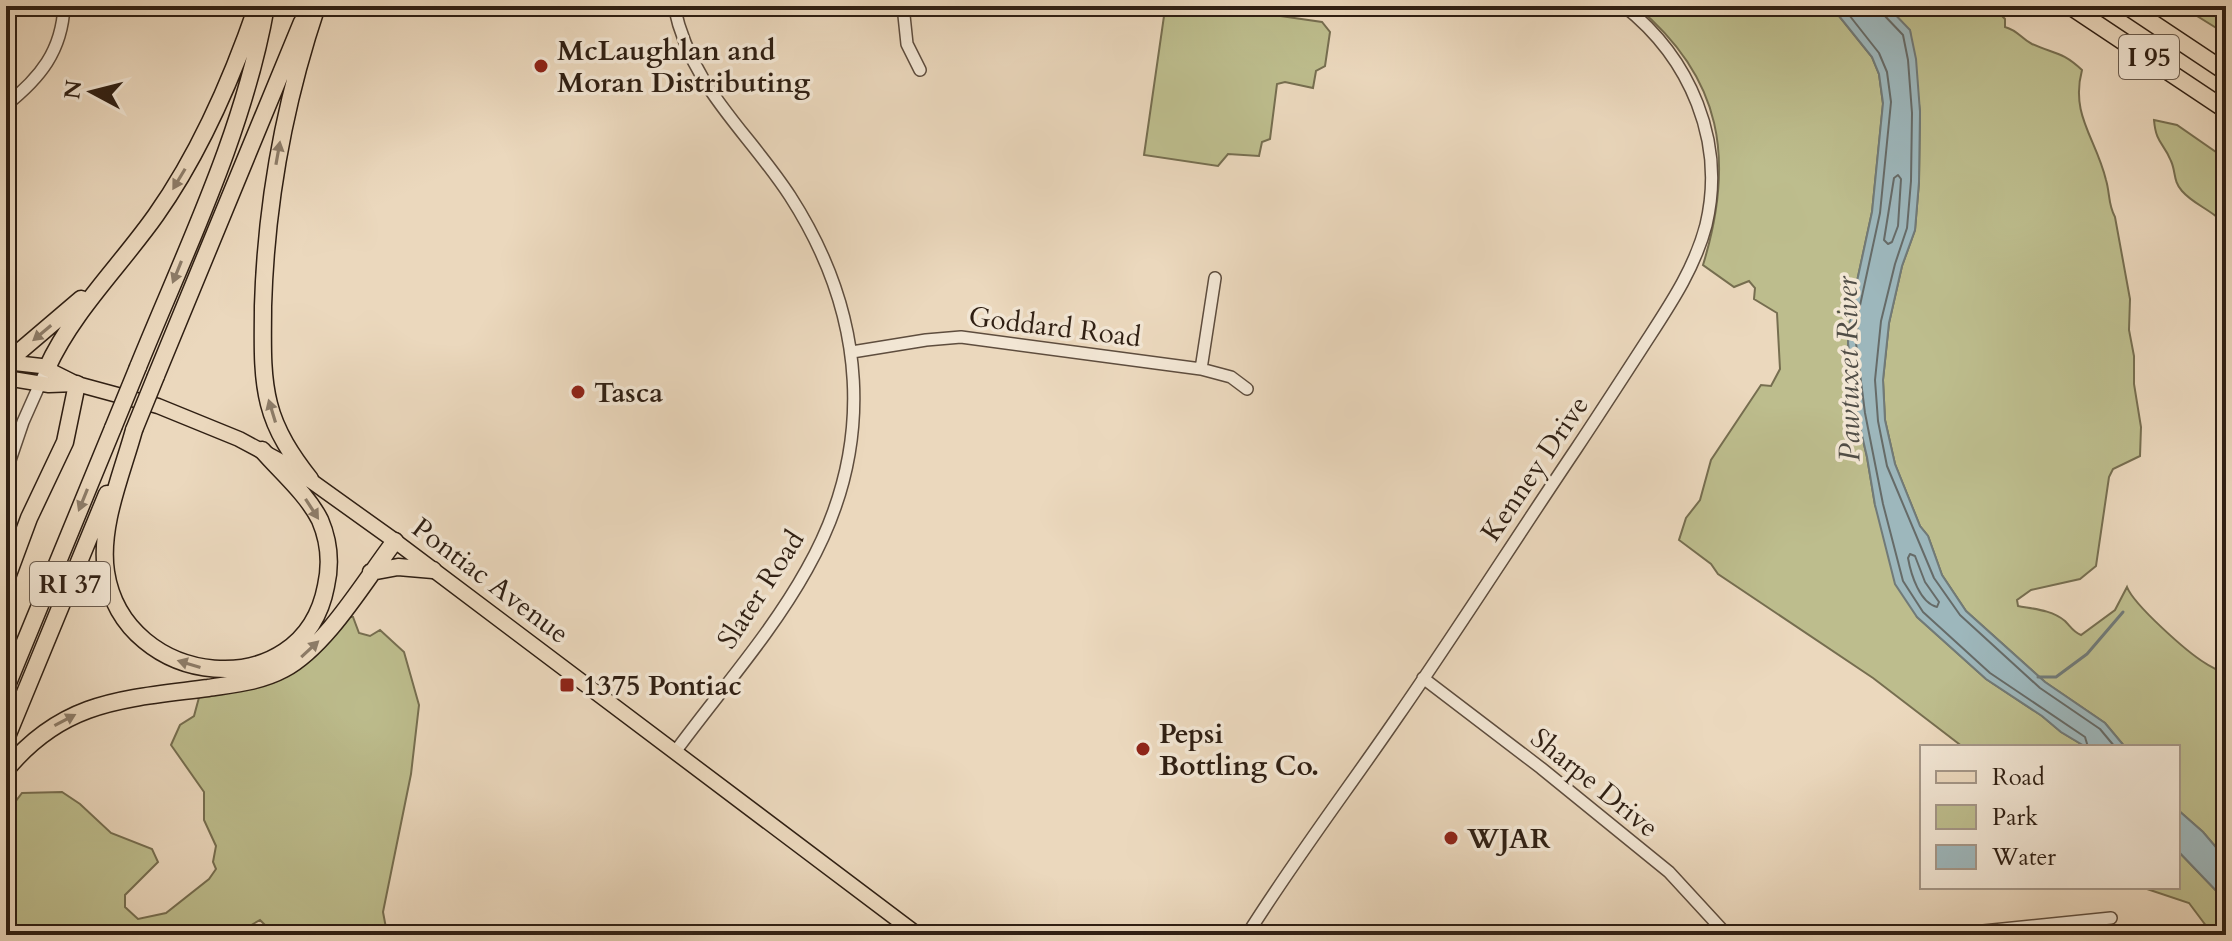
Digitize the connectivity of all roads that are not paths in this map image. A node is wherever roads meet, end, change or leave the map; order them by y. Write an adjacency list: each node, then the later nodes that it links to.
1 (64, 6): 13 (street)
2 (257, 6): 15 (highway, one-way to 15)
3 (266, 6): 33 (highway, RI 37, one-way to 33, bridge)
4 (308, 6): 24 (highway, RI 37, bridge)
5 (317, 6): 27 (highway, one-way to 5)
6 (674, 6): 17 (street, Slater Road)
7 (903, 6): 11 (street)
8 (1624, 6): 32 (street, Kenney Drive)
9 (2070, 6): 14 (highway, I 95)
10 (2127, 6): 12 (highway, I 95)
11 (920, 70)
12 (2226, 72)
13 (6, 105)
14 (2226, 110)
15 (118, 265): 18 (highway, one-way to 18); 20 (highway)
16 (1215, 278): 19 (street)
17 (852, 352): 19 (street, Goddard Road); 35 (street, Slater Road)
18 (6, 361): 20 (main road, Pontiac Avenue)
19 (1201, 369): 23 (street, Goddard Road)
20 (43, 376): 21 (main road, Pontiac Avenue); 22 (main road, Pontiac Avenue); 26 (street)
21 (6, 378)
22 (77, 384): 25 (main road, Pontiac Avenue); 31 (highway)
23 (1247, 389)
24 (134, 430): 25 (highway, one-way to 24); 34 (highway, RI 37)
25 (262, 450): 27 (main road, Pontiac Avenue)
26 (6, 472)
27 (310, 479): 28 (main road, Pontiac Avenue)
28 (395, 541): 29 (main road, Pontiac Avenue); 30 (highway)
29 (433, 570): 30 (highway); 35 (main road, Pontiac Avenue)
30 (371, 572): 36 (highway, one-way to 30)
31 (6, 580)
32 (1423, 678): 39 (street, Kenney Drive); 40 (street, Sharpe Drive)
33 (6, 688)
34 (6, 739)
35 (675, 752): 38 (main road, Pontiac Avenue)
36 (6, 770)
37 (2111, 918): 41 (street)
38 (918, 935)
39 (1247, 935)
40 (1727, 935)
41 (1944, 935)

